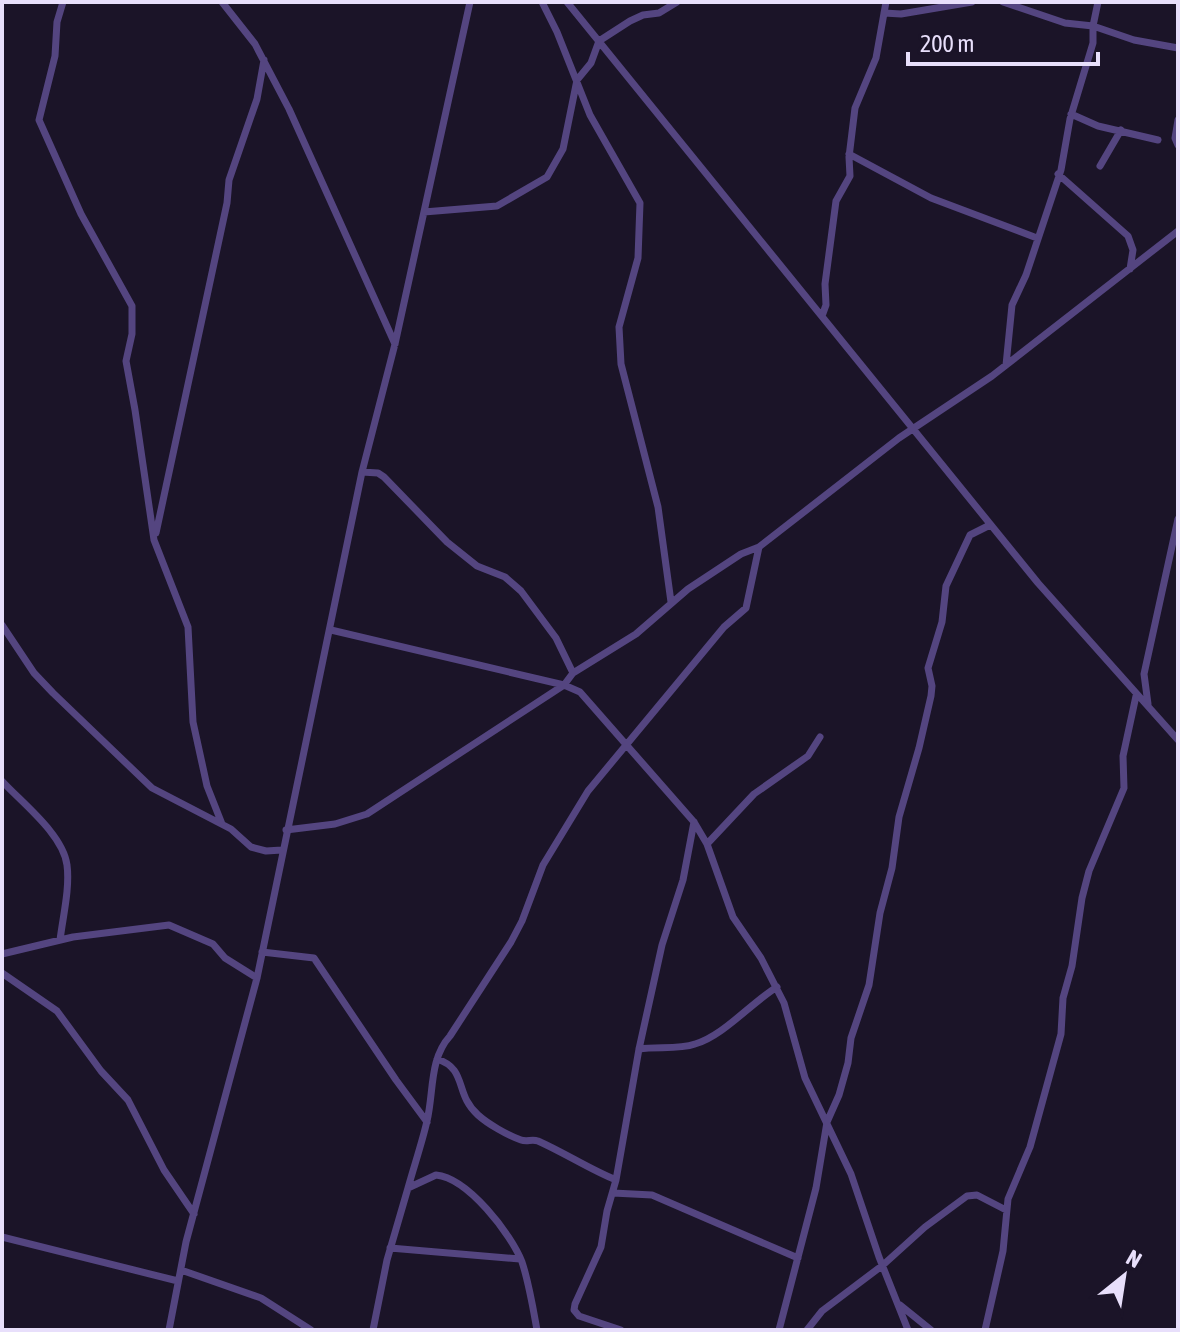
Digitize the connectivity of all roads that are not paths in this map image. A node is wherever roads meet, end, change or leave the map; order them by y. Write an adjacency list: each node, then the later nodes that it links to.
1 (63, 2): 36 (street)
2 (222, 2): 15 (street)
3 (470, 2): 25 (street)
4 (542, 2): 16 (street)
5 (567, 2): 13 (street)
6 (677, 2): 13 (street)
7 (886, 2): 11 (street)
8 (972, 2): 11 (street)
9 (1003, 2): 12 (street)
10 (1098, 2): 12 (street)
11 (884, 13): 22 (street)
12 (1093, 26): 14 (street); 17 (street)
13 (599, 41): 16 (street); 29 (street)
14 (1178, 48)
15 (264, 60): 30 (street); 36 (street)
16 (577, 80): 25 (street); 38 (street)
17 (1071, 114): 19 (street); 24 (street)
18 (1178, 120): 21 (street)
19 (1121, 130): 20 (street); 23 (street)
20 (1158, 140)
21 (1178, 145)
22 (849, 154): 27 (street); 29 (street)
23 (1100, 166)
24 (1058, 174): 27 (street); 28 (street)
25 (424, 212): 30 (street)
26 (1178, 231): 28 (street)
27 (1037, 238): 31 (street)
28 (1130, 269): 31 (street)
29 (822, 316): 32 (street)
30 (395, 344): 33 (street)
31 (1006, 365): 32 (street)
32 (914, 430): 35 (street); 37 (street)
33 (362, 472): 40 (street); 41 (street)
34 (1178, 519): 44 (street)
35 (990, 525): 43 (street); 63 (street)
36 (154, 540): 50 (street)
37 (759, 547): 38 (street); 47 (street)
38 (671, 602): 41 (street)
39 (2, 625): 50 (street)
40 (331, 630): 42 (street); 51 (street)
41 (573, 673): 42 (street)
42 (564, 685): 47 (street); 51 (street)
43 (1136, 696): 44 (street); 67 (street)
44 (1148, 704): 46 (street)
45 (820, 737): 52 (street)
46 (1178, 740)
47 (629, 745): 49 (street); 61 (street)
48 (2, 781): 54 (street)
49 (694, 822): 52 (street); 60 (street)
50 (222, 824): 53 (street)
51 (286, 830): 53 (street)
52 (707, 844): 59 (street)
53 (282, 850): 55 (street)
54 (60, 940): 56 (street); 58 (street)
55 (262, 952): 58 (street); 62 (street)
56 (2, 954)
57 (2, 973): 68 (street)
58 (257, 978): 68 (street)
59 (777, 987): 60 (street); 63 (street)
60 (639, 1049): 64 (street)
61 (437, 1059): 62 (street); 64 (street)
62 (427, 1122): 65 (street)
63 (827, 1122): 71 (street); 73 (street)
64 (616, 1180): 66 (street)
65 (408, 1188): 70 (street); 72 (street)
66 (613, 1193): 71 (street); 81 (street)
67 (1006, 1210): 73 (street); 86 (street)
68 (194, 1214): 74 (street)
69 (2, 1237): 75 (street)
70 (390, 1248): 72 (street); 79 (street)
71 (798, 1258): 82 (street)
72 (520, 1259): 80 (street)
73 (883, 1265): 76 (street); 83 (street)
74 (181, 1270): 75 (street); 78 (street)
75 (178, 1281): 77 (street)
76 (899, 1304): 84 (street); 85 (street)
77 (169, 1330)
78 (311, 1330)
79 (373, 1330)
80 (537, 1330)
81 (621, 1330)
82 (779, 1330)
83 (807, 1330)
84 (908, 1330)
85 (931, 1330)
86 (985, 1330)

